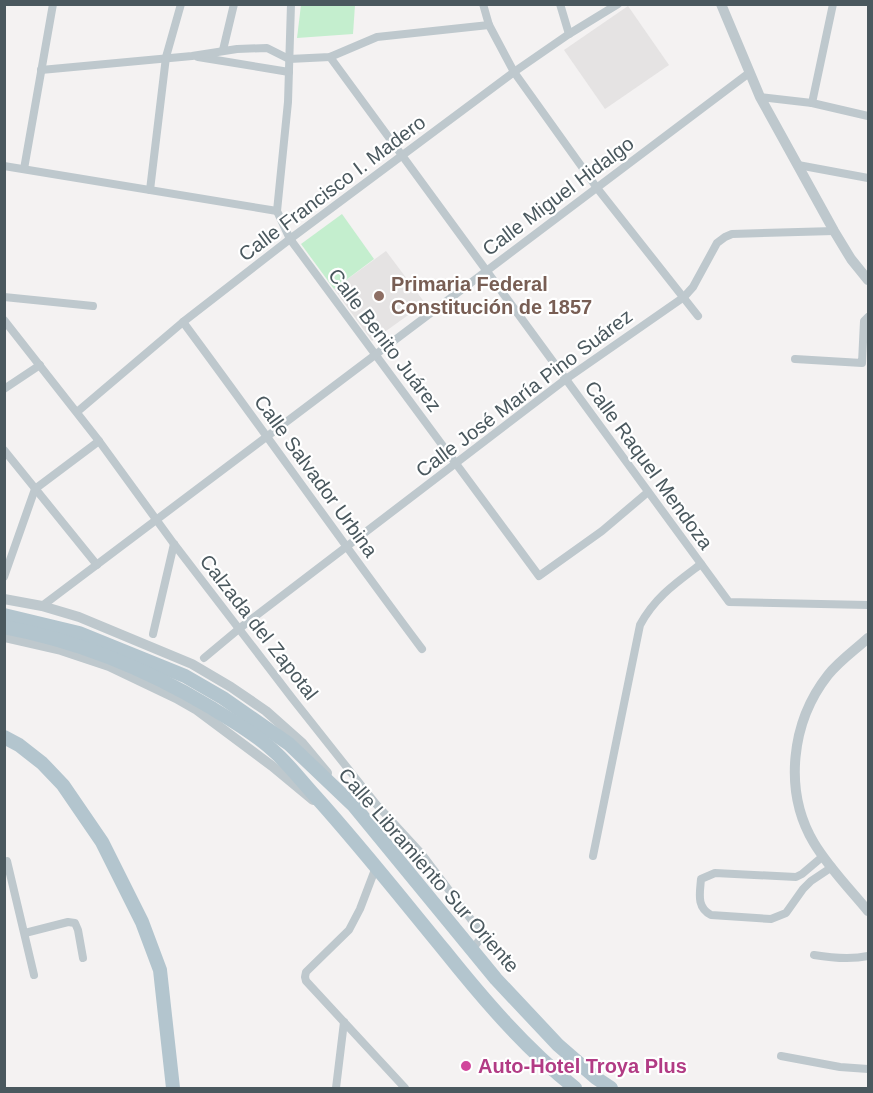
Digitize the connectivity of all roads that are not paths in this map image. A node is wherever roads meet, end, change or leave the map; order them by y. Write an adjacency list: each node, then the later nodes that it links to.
1 (53, 4): 17 (street)
2 (181, 4): 14 (street)
3 (234, 4): 12 (street)
4 (291, 4): 16 (street)
5 (483, 4): 10 (street)
6 (560, 4): 11 (street)
7 (618, 4): 11 (street, Calle Francisco I. Madero)
8 (721, 4): 20 (street)
9 (833, 4): 22 (street)
10 (489, 25): 15 (street); 19 (street)
11 (569, 34): 19 (street, Calle Francisco I. Madero)
12 (223, 50): 13 (street); 16 (street)
13 (192, 56): 14 (street); 18 (street)
14 (166, 57): 17 (street); 30 (street)
15 (330, 57): 16 (street); 24 (street, Calle Raquel Mendoza)
16 (289, 59): 18 (street)
17 (41, 70): 27 (street)
18 (289, 72): 31 (street)
19 (514, 72): 24 (street, Calle Francisco I. Madero); 29 (street)
20 (749, 73): 21 (street); 29 (street, Calle Miguel Hidalgo)
21 (760, 97): 22 (street); 25 (street)
22 (812, 103): 23 (street)
23 (868, 116)
24 (403, 156): 33 (street, Calle Francisco I. Madero); 34 (street, Calle Raquel Mendoza)
25 (798, 165): 28 (street); 32 (street)
26 (4, 166): 27 (street)
27 (24, 169): 30 (street)
28 (868, 178)
29 (597, 188): 34 (street, Calle Miguel Hidalgo); 37 (street)
30 (150, 190): 31 (street)
31 (277, 210): 33 (street, Calle Benito Juárez)
32 (834, 231): 35 (street); 37 (street, Calle José María Pino Suárez)
33 (290, 239): 42 (street, Calle Francisco I. Madero); 43 (street, Calle Benito Juárez)
34 (487, 271): 43 (street, Calle Miguel Hidalgo); 46 (street, Calle Raquel Mendoza)
35 (868, 280)
36 (4, 297): 38 (street)
37 (684, 297): 39 (street); 46 (street, Calle José María Pino Suárez)
38 (93, 306)
39 (698, 316)
40 (868, 316): 44 (street)
41 (4, 320): 45 (street, Calzada del Zapotal)
42 (183, 322): 48 (street, Calle Francisco I. Madero); 49 (street, Calle Salvador Urbina)
43 (375, 355): 49 (street, Calle Miguel Hidalgo); 52 (street, Calle Benito Juárez)
44 (795, 359)
45 (39, 364): 47 (street); 48 (street, Calzada del Zapotal)
46 (566, 379): 52 (street, Calle José María Pino Suárez); 54 (street, Calle Raquel Mendoza)
47 (4, 389)
48 (77, 412): 50 (street, Calzada del Zapotal)
49 (268, 436): 55 (street, Calle Miguel Hidalgo); 57 (street, Calle Salvador Urbina)
50 (99, 441): 53 (street); 55 (street, Calzada del Zapotal)
51 (4, 450): 53 (street)
52 (456, 464): 54 (street, Calle Benito Juárez); 57 (street, Calle José María Pino Suárez)
53 (35, 489): 59 (street); 60 (street)
54 (648, 492): 58 (street, Calle Raquel Mendoza)
55 (157, 519): 56 (street, Calzada del Zapotal); 59 (street, Calle Miguel Hidalgo)
56 (174, 544): 66 (street, Calzada del Zapotal); 67 (street)
57 (346, 547): 66 (street, Calle José María Pino Suárez); 70 (street, Calle Salvador Urbina)
58 (701, 564): 62 (street, Calle Raquel Mendoza); 75 (street)
59 (97, 565): 63 (street, Calle Miguel Hidalgo)
60 (4, 577)
61 (4, 599): 63 (street)
62 (868, 605)
63 (42, 606): 73 (street)
64 (4, 615): 73 (main road, Calle Libramiento Sur Oriente)
65 (4, 627): 74 (main road, Calle Libramiento Sur Oriente)
66 (240, 628): 71 (street, Calle José María Pino Suárez); 80 (street, Calzada del Zapotal)
67 (153, 634)
68 (4, 637): 74 (street)
69 (868, 638): 76 (street)
70 (422, 649)
71 (204, 658)
72 (4, 737): 93 (main road)
73 (354, 806): 82 (main road, Calle Libramiento Sur Oriente)
74 (341, 824): 78 (main road, Calle Libramiento Sur Oriente)
75 (593, 856)
76 (822, 857): 79 (street); 79 (street)
77 (4, 862): 83 (street)
78 (376, 867): 89 (street); 96 (main road, Calle Libramiento Sur Oriente)
79 (832, 867): 81 (street)
80 (464, 910): 82 (street); 84 (street, Calzada del Zapotal)
81 (868, 911)
82 (450, 923): 84 (main road, Calle Libramiento Sur Oriente)
83 (25, 933): 87 (street); 88 (street)
84 (472, 950): 97 (main road, Calle Libramiento Sur Oriente)
85 (814, 955): 86 (street)
86 (868, 956)
87 (83, 958)
88 (34, 975)
89 (344, 1022): 92 (street); 94 (street)
90 (782, 1056): 91 (street)
91 (868, 1069)
92 (398, 1085): 95 (street)
93 (173, 1089)
94 (336, 1089)
95 (405, 1089)
96 (575, 1089)
97 (611, 1089)

